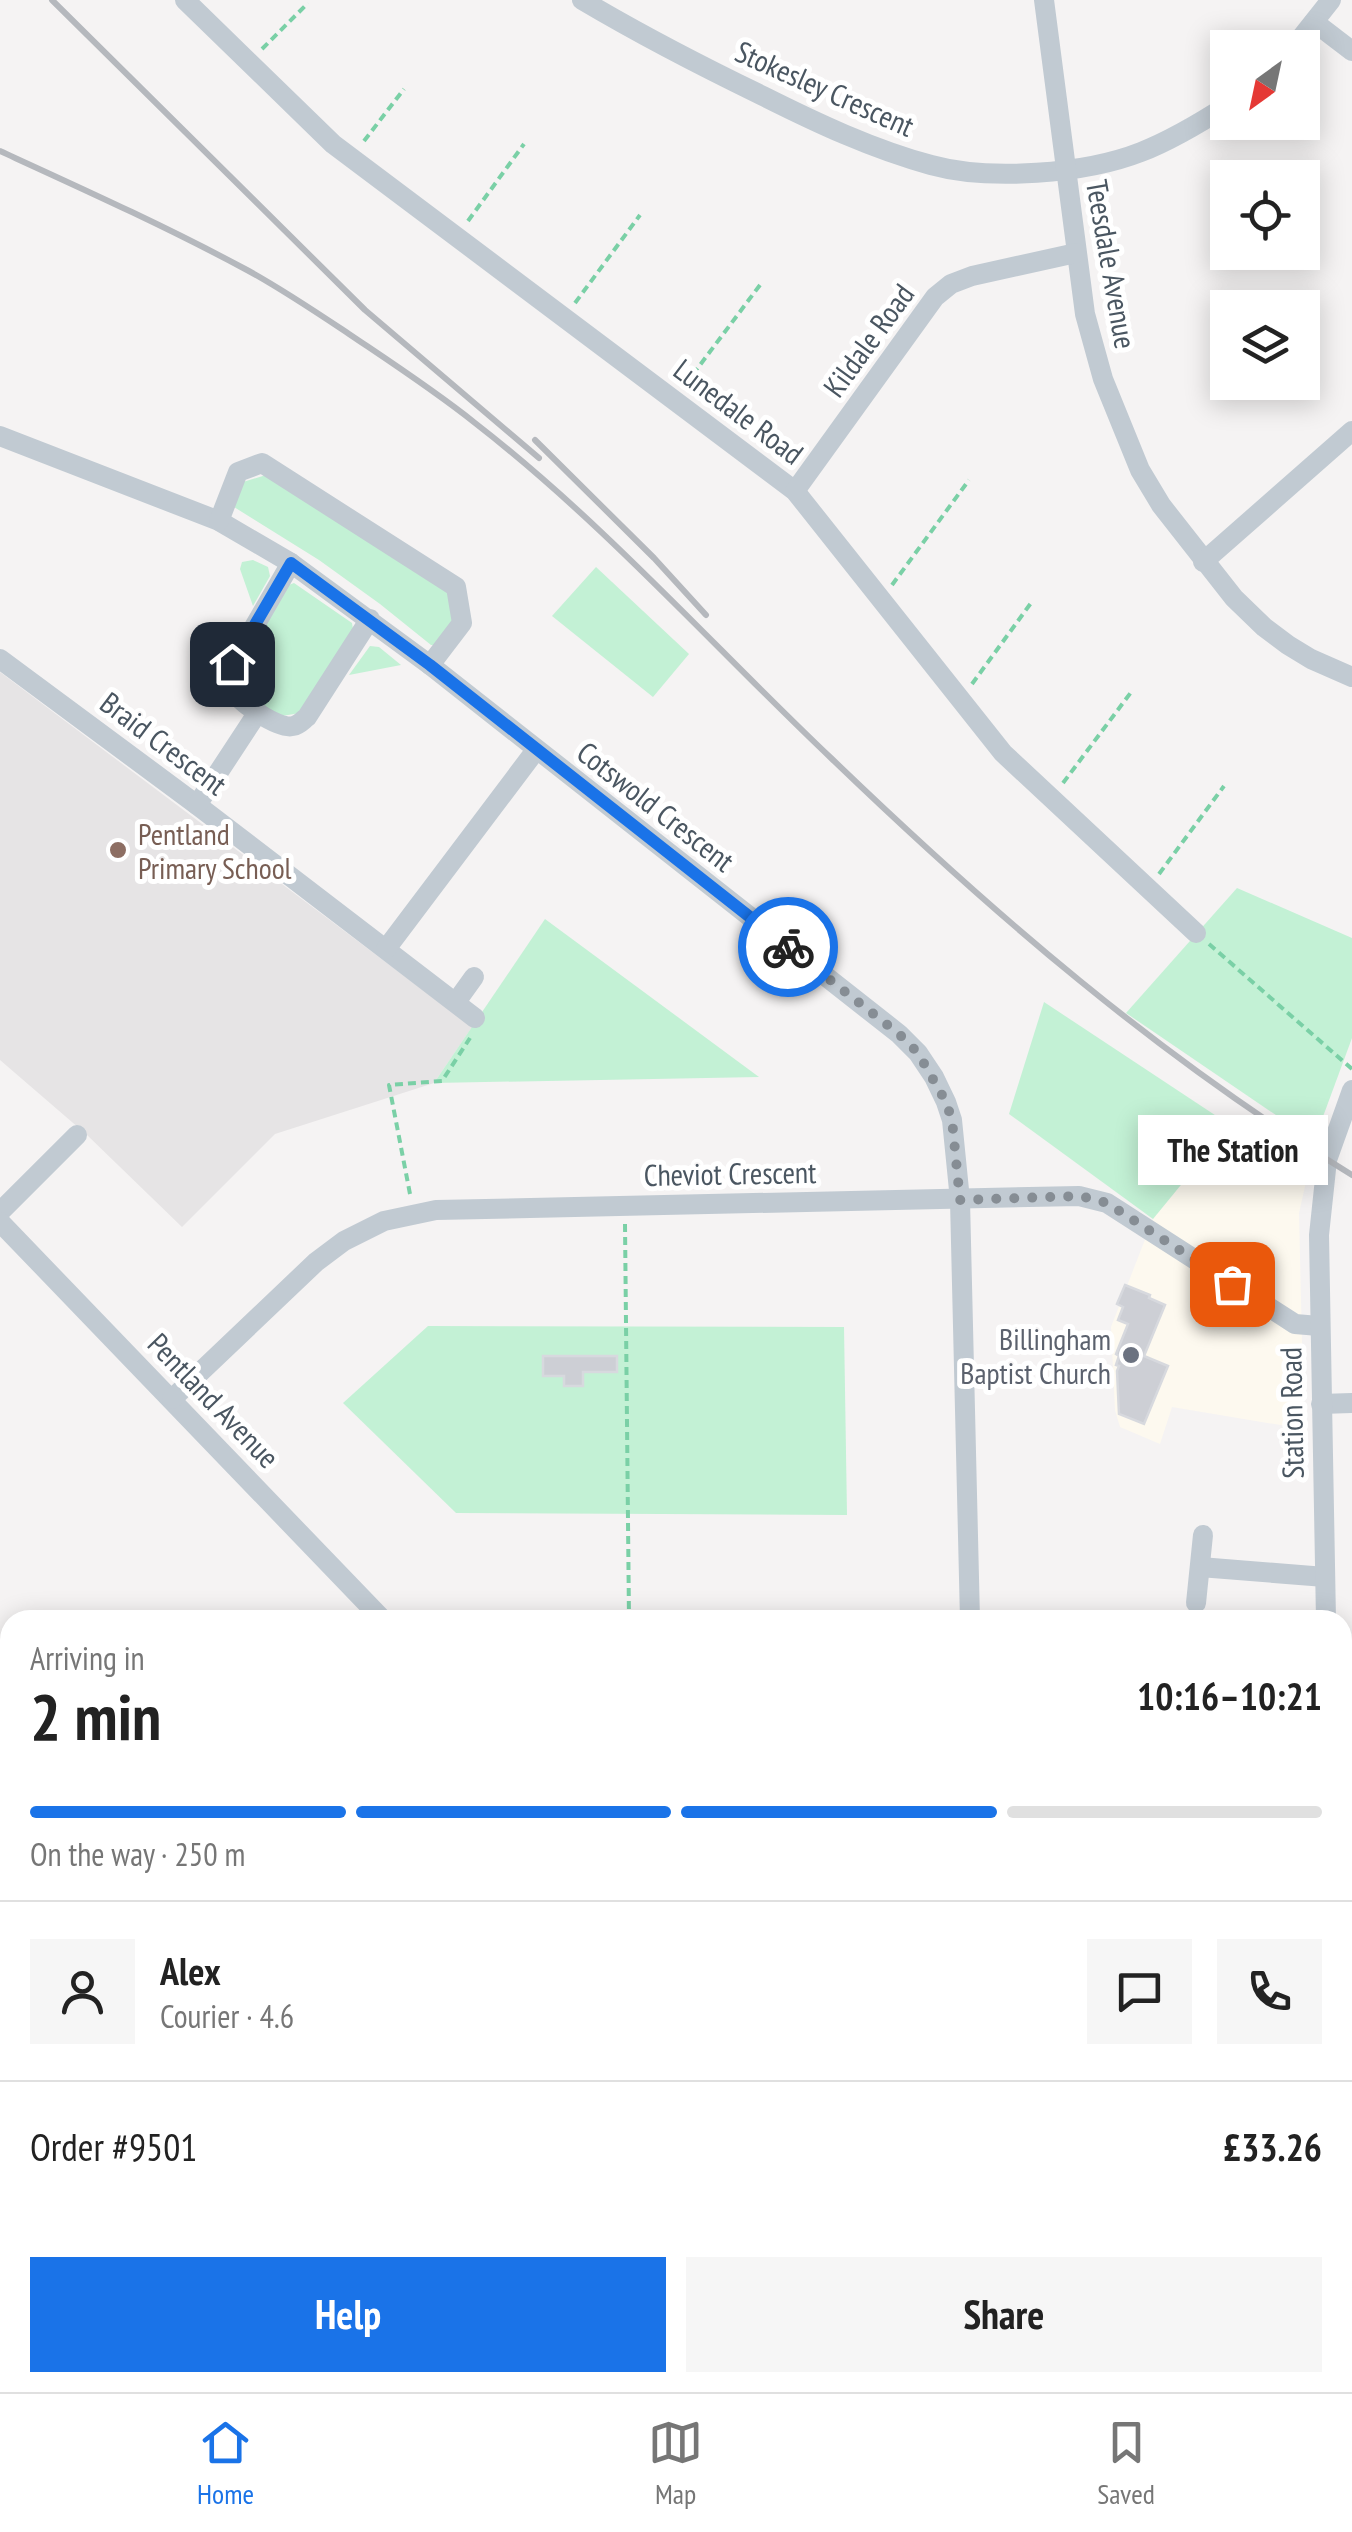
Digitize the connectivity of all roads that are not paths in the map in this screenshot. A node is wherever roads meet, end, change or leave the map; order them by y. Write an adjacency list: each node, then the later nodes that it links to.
1 (184, 0): 13 (street, Lunedale Road)
2 (582, 0): 9 (street, Stokesley Crescent)
3 (1044, 0): 9 (street, Teesdale Avenue)
4 (1331, 0): 5 (street)
5 (1314, 22): 6 (street); 7 (street)
6 (1308, 30)
7 (1352, 51)
8 (1210, 117): 9 (street, Stokesley Crescent)
9 (1065, 169): 10 (street, Teesdale Avenue)
10 (1076, 253): 13 (street, Kildale Road); 15 (street, Teesdale Avenue)
11 (1352, 432): 15 (street)
12 (0, 436): 14 (street, Cotswold Crescent)
13 (795, 491): 24 (street, Lunedale Road)
14 (219, 521): 16 (street, Cotswold Crescent); 19 (street)
15 (1203, 562): 20 (street, Teesdale Avenue)
16 (291, 563): 17 (street, Cotswold Crescent); 21 (street)
17 (370, 619): 19 (street, Cotswold Crescent); 21 (street)
18 (0, 659): 23 (street, Braid Crescent)
19 (430, 665): 22 (street, Cotswold Crescent)
20 (1352, 677)
21 (258, 712): 23 (street)
22 (536, 750): 25 (street); 31 (street, Cotswold Crescent)
23 (196, 805): 25 (street, Braid Crescent)
24 (1196, 932)
25 (386, 949): 27 (street, Braid Crescent)
26 (474, 977): 27 (street)
27 (456, 1002): 28 (street, Braid Crescent)
28 (475, 1018)
29 (1352, 1090): 34 (street, Station Road)
30 (77, 1135): 32 (street)
31 (960, 1200): 34 (street, Cheviot Crescent); 35 (street, Cheviot Crescent); 43 (street, Cotswold Crescent)
32 (0, 1212)
33 (0, 1222): 35 (street, Pentland Avenue)
34 (1319, 1326): 37 (street, Station Road)
35 (172, 1399): 42 (street, Pentland Avenue)
36 (1352, 1403): 37 (street)
37 (1320, 1404): 40 (street, Station Road)
38 (1203, 1535): 39 (street)
39 (1200, 1567): 40 (street); 41 (street)
40 (1325, 1576): 44 (street, Station Road)
41 (1196, 1602)
42 (373, 1610)
43 (970, 1610)
44 (1326, 1610)

